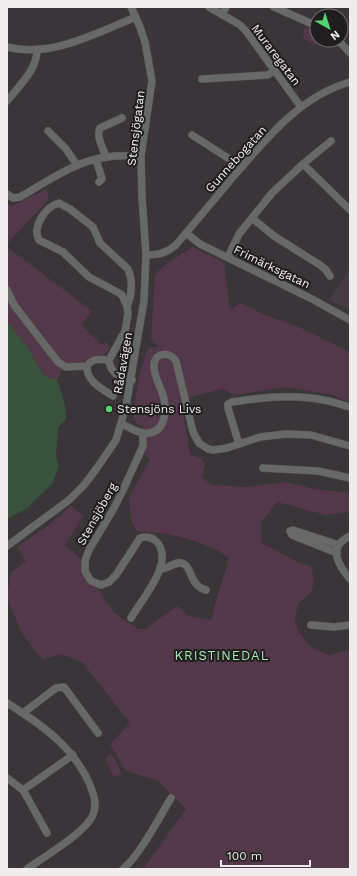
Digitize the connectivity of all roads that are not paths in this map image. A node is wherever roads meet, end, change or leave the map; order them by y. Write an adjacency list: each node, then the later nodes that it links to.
1 (131, 7): 6 (street, Stensjögatan)
2 (209, 7): 5 (street, Muraregatan)
3 (226, 7): 5 (street)
4 (274, 7): 7 (street)
5 (222, 15): 10 (street, Muraregatan)
6 (136, 17): 9 (street); 19 (street, Stensjögatan)
7 (309, 22)
8 (7, 47): 9 (street)
9 (37, 50): 13 (street)
10 (275, 70): 11 (street); 14 (street, Muraregatan)
11 (202, 79)
12 (350, 82): 14 (street, Gunnebogatan)
13 (7, 101)
14 (301, 107): 24 (street, Gunnebogatan)
15 (122, 118): 20 (street)
16 (48, 131): 23 (street)
17 (192, 135): 24 (street)
18 (331, 141): 22 (street)
19 (142, 156): 20 (street); 30 (street, Stensjögatan)
20 (106, 157): 21 (street)
21 (96, 159): 23 (street); 25 (street)
22 (303, 164): 27 (street); 28 (street)
23 (77, 165): 26 (street)
24 (242, 167): 29 (street, Gunnebogatan)
25 (100, 182)
26 (7, 194)
27 (350, 210)
28 (252, 218): 31 (street); 32 (street)
29 (186, 233): 30 (street, Gunnebogatan); 31 (street, Frimärksgatan)
30 (146, 255): 38 (street, Rådavägen)
31 (228, 257): 35 (street, Frimärksgatan)
32 (330, 276)
33 (7, 290): 37 (street)
34 (127, 306): 34 (street); 36 (street)
35 (350, 320)
36 (109, 360): 37 (street); 38 (street)
37 (87, 366): 39 (street)
38 (132, 380): 41 (street, Rådavägen)
39 (113, 396)
40 (350, 407): 43 (street)
41 (122, 424): 42 (street); 49 (street, Rådavägen)
42 (143, 434): 43 (street); 51 (street, Stensjöberg)
43 (239, 444): 44 (street)
44 (350, 446)
45 (263, 468): 46 (street)
46 (350, 478)
47 (350, 536): 48 (street)
48 (340, 545): 50 (street); 50 (street)
49 (7, 546)
50 (337, 553): 52 (street)
51 (160, 569): 53 (street); 54 (street, Stensjöberg)
52 (350, 579)
53 (206, 590)
54 (131, 618)
55 (311, 625): 56 (street)
56 (350, 625)
57 (7, 703): 58 (street)
58 (23, 713): 59 (street); 60 (street)
59 (98, 733)
60 (73, 755): 62 (street); 65 (street)
61 (7, 778): 62 (street)
62 (23, 790): 64 (street)
63 (171, 798): 67 (street)
64 (47, 833)
65 (36, 867): 66 (street)
66 (27, 869)
67 (122, 869)

